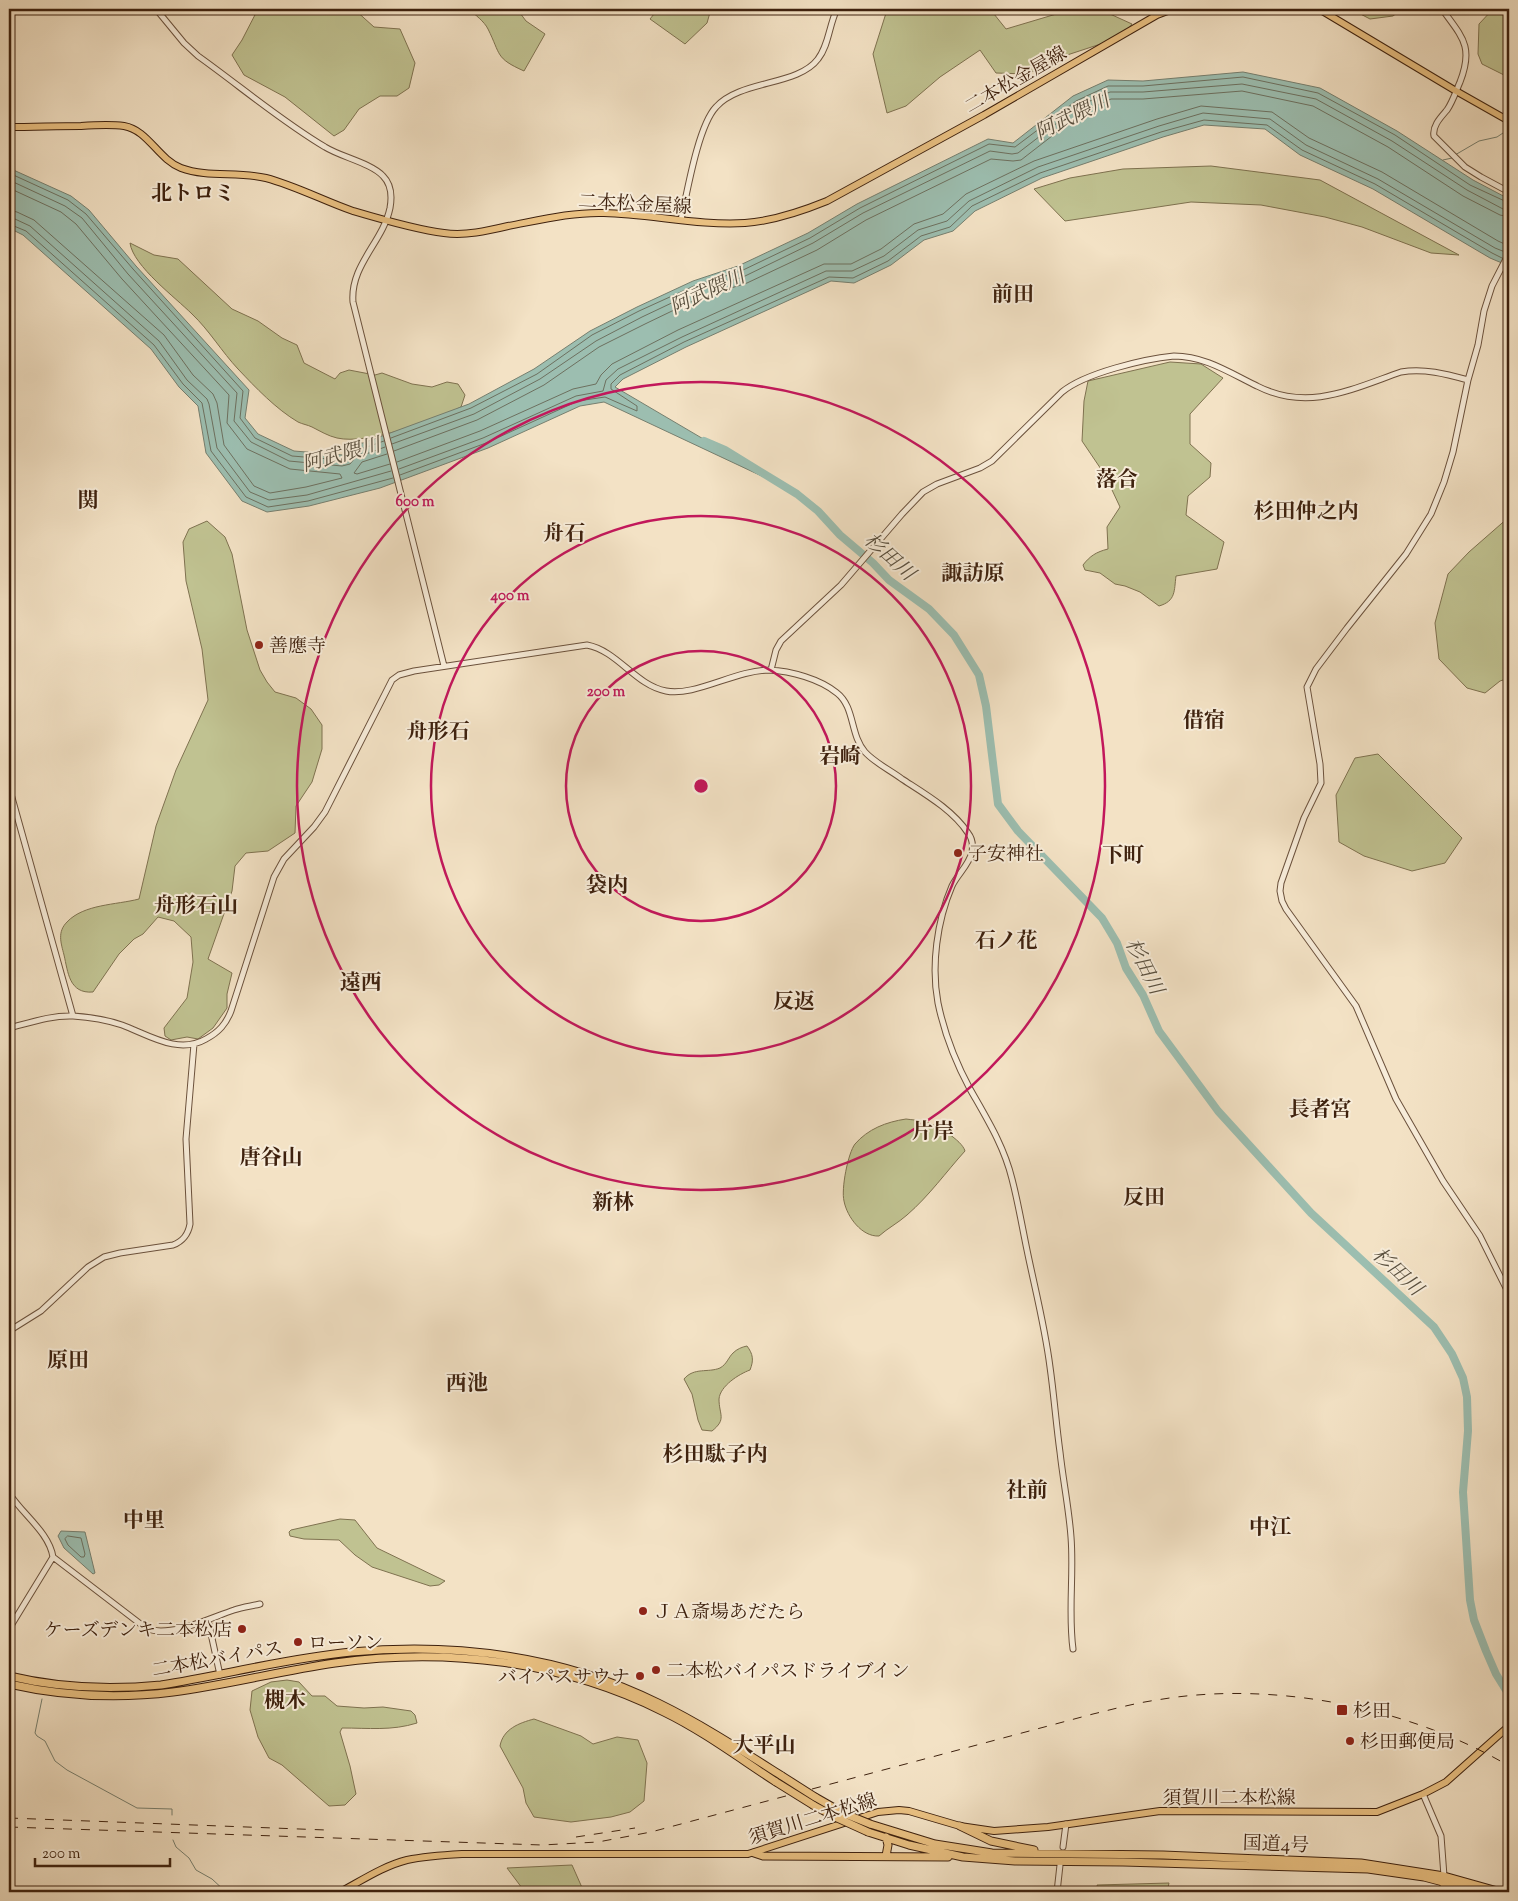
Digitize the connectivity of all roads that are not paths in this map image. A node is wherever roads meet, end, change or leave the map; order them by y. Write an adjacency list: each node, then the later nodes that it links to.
1 (156, 9): 10 (street)
2 (836, 9): 11 (street)
3 (1173, 9): 11 (main road, 二本松金屋線)
4 (1319, 9): 6 (main road)
5 (1442, 9): 6 (street)
6 (1456, 91): 7 (main road); 9 (street)
7 (1509, 121)
8 (9, 127): 10 (main road, 二本松金屋線)
9 (1509, 192)
10 (386, 219): 11 (main road, 二本松金屋線); 14 (street)
11 (681, 220)
12 (1509, 253): 13 (street)
13 (1468, 380): 15 (street); 20 (street)
14 (444, 666): 15 (street); 19 (street)
15 (771, 670): 27 (street)
16 (9, 788): 17 (street)
17 (73, 1016): 18 (street); 19 (street)
18 (9, 1028)
19 (194, 1044): 21 (street)
20 (1509, 1294)
21 (9, 1331)
22 (9, 1493): 23 (street)
23 (52, 1557): 25 (street); 26 (street)
24 (260, 1604): 25 (street)
25 (208, 1620): 28 (street)
26 (9, 1629)
27 (1073, 1649)
28 (220, 1675): 29 (highway, 二本松バイパス); 32 (highway, 二本松バイパス)
29 (9, 1676)
30 (9, 1684): 32 (highway, 二本松バイパス)
31 (1509, 1726): 33 (main road, 須賀川二本松線)
32 (779, 1779): 34 (highway, 二本松バイパス, bridge)
33 (1423, 1794): 35 (main road, 須賀川二本松線); 47 (street)
34 (814, 1801): 37 (highway, 二本松バイパス, bridge); 37 (highway, 二本松バイパス, bridge)
35 (1066, 1824): 36 (main road, 須賀川二本松線); 40 (street)
36 (960, 1826): 41 (main road, 須賀川二本松線); 42 (highway)
37 (869, 1828): 38 (highway, 二本松バイパス); 39 (highway, 二本松バイパス)
38 (886, 1830): 39 (highway); 42 (highway, 二本松バイパス)
39 (886, 1838): 43 (highway); 44 (highway, 二本松バイパス)
40 (1063, 1847)
41 (754, 1853): 43 (highway); 48 (main road, 須賀川二本松線)
42 (1047, 1853): 47 (highway, 国道4号)
43 (886, 1856): 44 (highway)
44 (963, 1857): 45 (highway, 二本松バイパス)
45 (1037, 1860): 47 (highway, 国道4号)
46 (1060, 1866): 49 (street)
47 (1443, 1879): 50 (main road); 51 (highway, 国道4号); 52 (highway, 国道4号)
48 (340, 1892)
49 (1057, 1892)
50 (1444, 1892)
51 (1481, 1892)
52 (1501, 1892)

